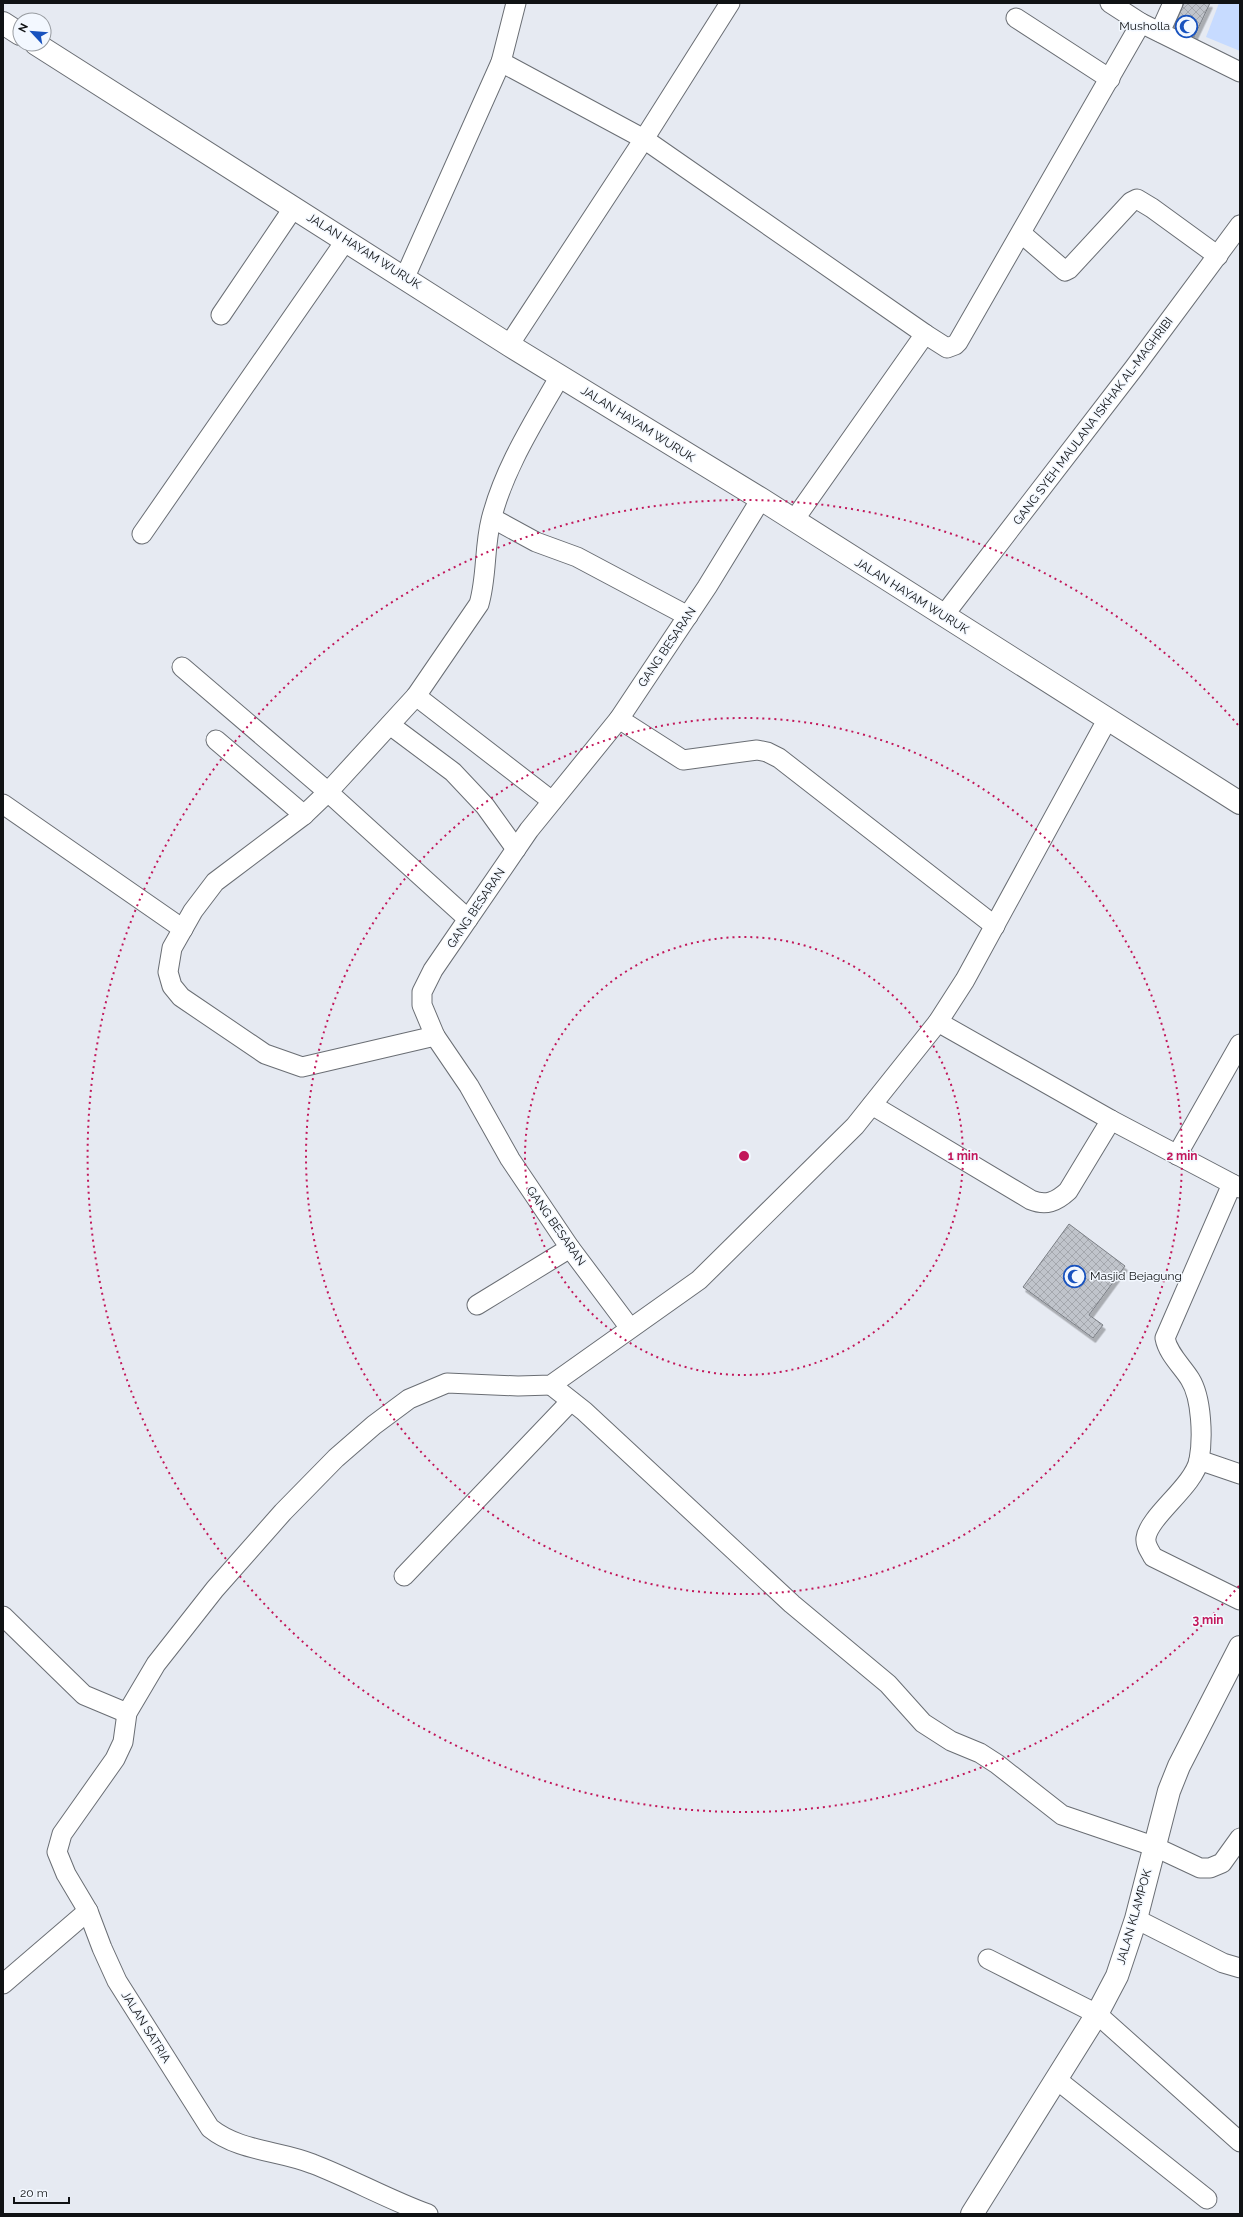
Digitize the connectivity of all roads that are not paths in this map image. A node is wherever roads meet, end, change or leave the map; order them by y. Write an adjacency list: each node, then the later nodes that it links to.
1 (516, 3): 11 (street)
2 (730, 3): 14 (street)
3 (1110, 3): 7 (street)
4 (1173, 3): 9 (street)
5 (1016, 18): 13 (street)
6 (3, 23): 8 (main road)
7 (1142, 23): 9 (street); 13 (street)
8 (12, 29)
9 (1160, 32): 12 (street)
10 (49, 52): 15 (main road, JALAN HAYAM WURUK)
11 (500, 62): 14 (street); 20 (street)
12 (1240, 72)
13 (1110, 79): 17 (street)
14 (644, 139): 22 (street); 23 (street)
15 (294, 207): 18 (main road, JALAN HAYAM WURUK); 21 (street)
16 (1240, 225): 19 (street, GANG SYEH MAULANA ISKHAK AL-MAGHRIBI)
17 (1022, 234): 19 (street); 22 (street)
18 (346, 240): 20 (main road, JALAN HAYAM WURUK); 28 (street)
19 (1218, 256): 30 (street, GANG SYEH MAULANA ISKHAK AL-MAGHRIBI)
20 (405, 277): 23 (main road, JALAN HAYAM WURUK)
21 (222, 315)
22 (925, 334): 27 (street)
23 (509, 345): 24 (main road, JALAN HAYAM WURUK)
24 (560, 376): 25 (main road, JALAN HAYAM WURUK); 26 (street)
25 (761, 499): 27 (main road, JALAN HAYAM WURUK); 29 (street, GANG BESARAN)
26 (492, 518): 29 (street); 32 (street)
27 (794, 520): 30 (main road, JALAN HAYAM WURUK)
28 (142, 534)
29 (688, 616): 33 (street, GANG BESARAN)
30 (944, 616): 34 (main road, JALAN HAYAM WURUK)
31 (182, 667): 37 (street)
32 (416, 696): 35 (street); 38 (street)
33 (618, 719): 38 (street, GANG BESARAN); 44 (street)
34 (1107, 720): 39 (main road, JALAN HAYAM WURUK); 44 (street)
35 (390, 725): 37 (street); 42 (street)
36 (216, 740): 41 (street)
37 (328, 792): 41 (street); 43 (street)
38 (552, 802): 42 (street, GANG BESARAN)
39 (1240, 803)
40 (3, 804): 45 (street)
41 (304, 815): 45 (street)
42 (516, 849): 43 (street, GANG BESARAN)
43 (468, 919): 47 (street, GANG BESARAN)
44 (995, 926): 46 (street)
45 (183, 929): 47 (street)
46 (938, 1022): 49 (street); 50 (street)
47 (435, 1036): 53 (street, GANG BESARAN)
48 (1240, 1044): 51 (street)
49 (872, 1105): 50 (street); 55 (street)
50 (1111, 1120): 51 (street)
51 (1177, 1155): 52 (street)
52 (1236, 1186): 58 (street)
53 (570, 1248): 54 (street); 55 (street, GANG BESARAN)
54 (477, 1305)
55 (630, 1328): 56 (street)
56 (551, 1385): 57 (street); 64 (street)
57 (572, 1401): 60 (street); 66 (street)
58 (1199, 1460): 59 (street); 61 (street)
59 (1240, 1474)
60 (404, 1576)
61 (1240, 1600)
62 (3, 1616): 64 (street)
63 (1240, 1647): 66 (main road, JALAN KLAMPOK)
64 (127, 1713): 67 (street, JALAN SATRIA)
65 (1240, 1838): 66 (street)
66 (1153, 1846): 68 (main road, JALAN KLAMPOK)
67 (88, 1911): 71 (street); 76 (street, JALAN SATRIA)
68 (1136, 1919): 70 (street); 72 (main road, JALAN KLAMPOK)
69 (988, 1959): 72 (street)
70 (1240, 1968)
71 (3, 1984)
72 (1097, 2014): 73 (main road, JALAN KLAMPOK); 74 (street)
73 (1056, 2079): 75 (street); 77 (main road, JALAN KLAMPOK)
74 (1240, 2142)
75 (1208, 2199)
76 (428, 2214)
77 (972, 2214)

